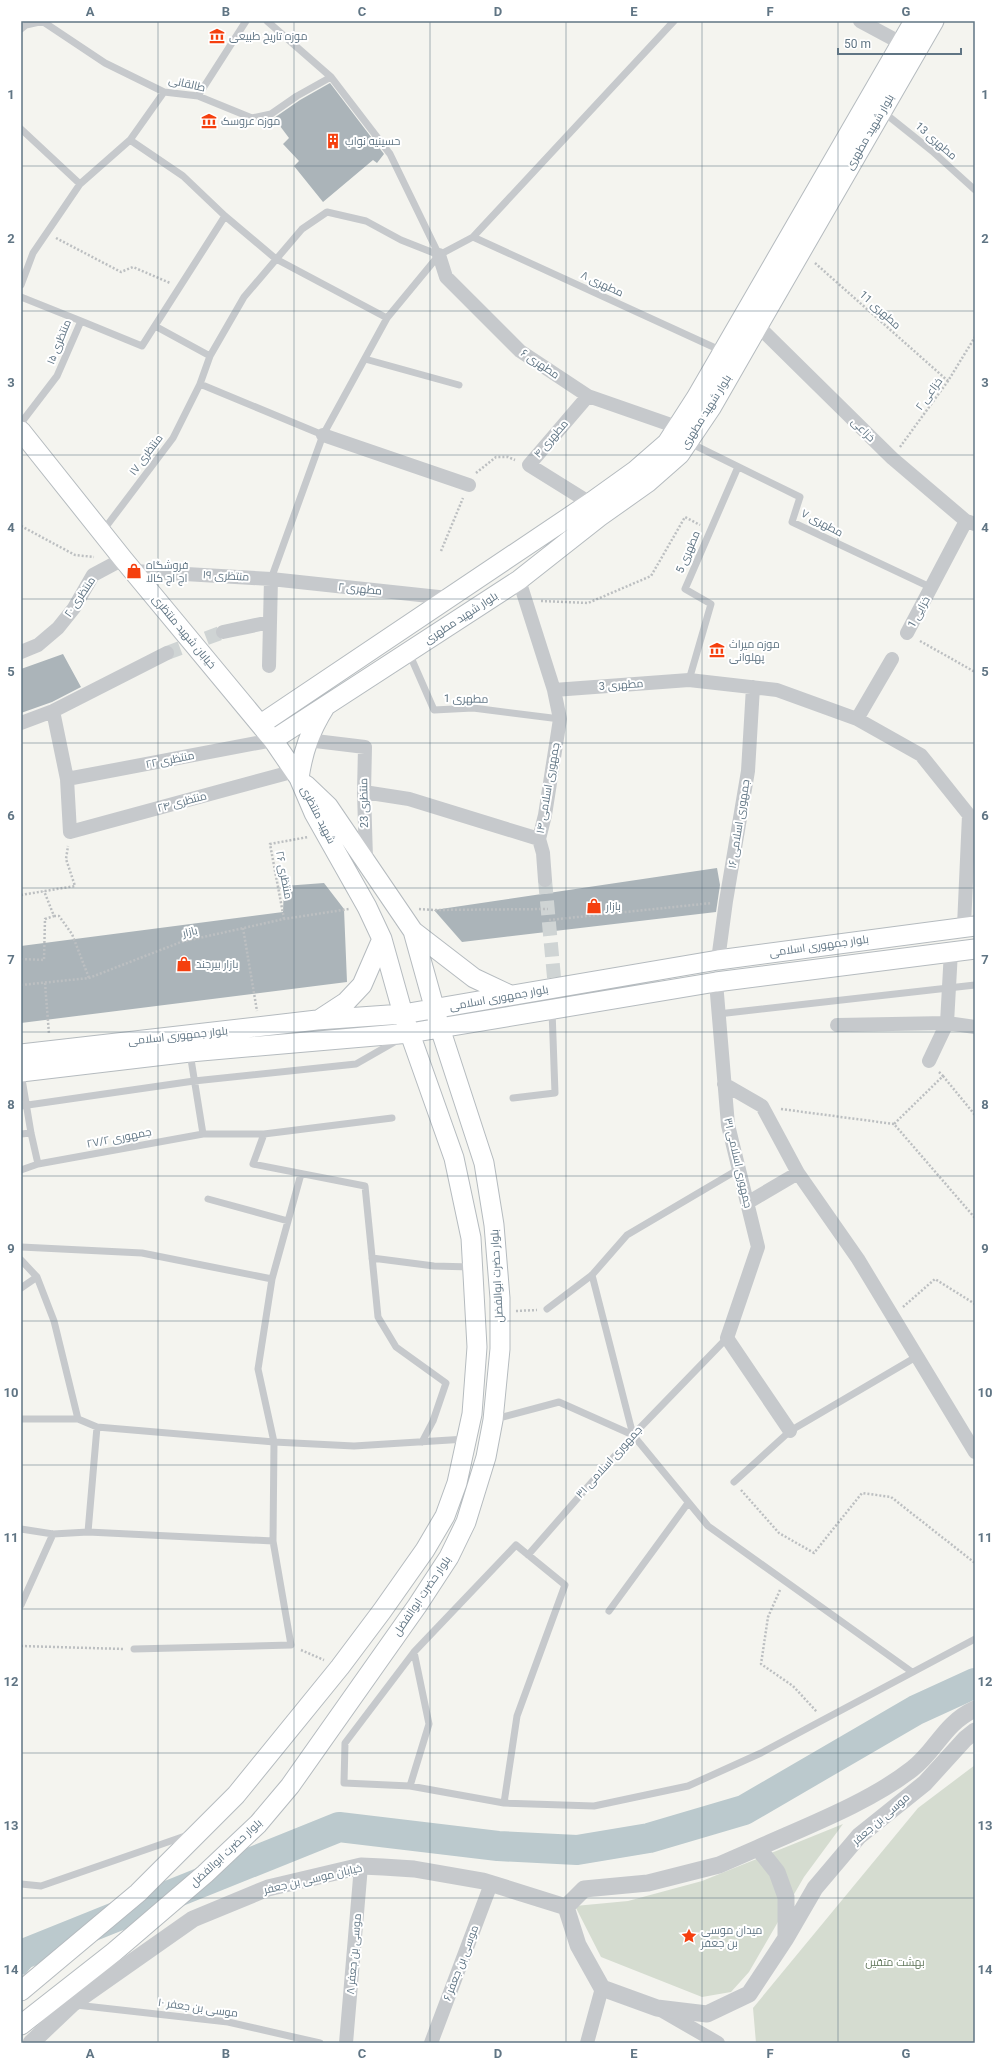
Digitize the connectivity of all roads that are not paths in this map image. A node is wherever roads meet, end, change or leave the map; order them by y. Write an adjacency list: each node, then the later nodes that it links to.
1 (43, 21): 8 (lane); 11 (lane, طالقانی)
2 (246, 21): 12 (lane)
3 (267, 21): 10 (lane)
4 (674, 21): 19 (lane)
5 (860, 21): 9 (street)
6 (914, 21): 9 (main road, بلوار شهید مطهری)
7 (934, 21): 13 (main road, بلوار شهید مطهری)
8 (21, 29)
9 (901, 43): 28 (main road, بلوار شهید مطهری)
10 (331, 77): 12 (lane, طالقانی); 20 (lane)
11 (164, 92): 12 (lane, طالقانی); 15 (lane)
12 (198, 96)
13 (882, 111): 17 (lane, مطهری 13); 27 (main road, بلوار شهید مطهری)
14 (22, 134): 16 (lane)
15 (130, 140): 16 (lane); 18 (lane)
16 (80, 184): 22 (lane)
17 (975, 190)
18 (225, 216): 21 (lane); 26 (lane)
19 (473, 237): 20 (lane); 28 (lane, مطهری ۸)
20 (439, 255): 21 (lane, منتظری ۱۷); 24 (lane); 33 (street, مطهری ۶)
21 (276, 259): 24 (lane); 29 (lane, منتظری ۱۷)
22 (21, 285)
23 (21, 297): 25 (lane, منتظری ۱۵)
24 (387, 318): 30 (lane)
25 (81, 321): 26 (lane); 34 (lane, منتظری ۱۵)
26 (155, 326): 29 (lane)
27 (758, 326): 37 (main road, بلوار شهید مطهری); 41 (street, خزاعی)
28 (722, 351): 37 (main road, بلوار شهید مطهری)
29 (210, 356): 31 (lane, منتظری ۱۷)
30 (365, 359): 32 (lane); 36 (lane)
31 (200, 384): 36 (lane); 42 (lane, منتظری ۱۷)
32 (459, 385)
33 (588, 396): 37 (street, مطهری ۶); 40 (street, مطهری ۴)
34 (21, 423)
35 (21, 431): 42 (main road, خیابان شهید منتظری)
36 (323, 435): 39 (street); 44 (lane)
37 (683, 435): 38 (lane, مطهری ۷); 40 (main road, بلوار شهید مطهری); 45 (main road, بلوار شهید مطهری)
38 (738, 467): 46 (lane, مطهری ۷); 56 (lane, مطهری 5)
39 (469, 485)
40 (590, 503): 47 (main road, بلوار شهید مطهری)
41 (970, 522): 46 (street, خزایی 1)
42 (102, 533): 43 (main road, خیابان شهید منتظری)
43 (128, 565): 44 (street, منتظری ۱۹); 52 (street, منتظری ۲۰); 64 (main road, خیابان شهید منتظری)
44 (271, 579): 47 (street, مطهری ۲); 48 (street)
45 (519, 580): 51 (main road, بلوار شهید مطهری); 58 (street)
46 (932, 588): 50 (street, خزایی 1)
47 (448, 598): 64 (main road, بلوار شهید مطهری)
48 (270, 622): 49 (street); 55 (street)
49 (223, 632)
50 (907, 633)
51 (408, 651): 59 (main road, بلوار شهید مطهری); 61 (lane, مطهری 1)
52 (21, 652)
53 (167, 653): 60 (street)
54 (892, 659): 62 (street)
55 (269, 666)
56 (689, 680): 57 (street, مطهری 3); 58 (street, مطهری 3)
57 (753, 687): 62 (street, مطهری 3); 79 (street, جمهوری اسلامی ۱۶)
58 (554, 690): 61 (street)
59 (327, 704): 65 (main road, بلوار شهید مطهری); 66 (main road)
60 (53, 711): 63 (street); 68 (street)
61 (560, 719): 70 (street, جمهوری اسلامی ۱۴)
62 (857, 719): 73 (street, مطهری 3)
63 (21, 722)
64 (261, 724): 65 (main road, خیابان شهید منتظری)
65 (272, 740): 67 (main road, خیابان شهید منتظری); 68 (street, منتظری ۲۲)
66 (307, 740): 67 (main road); 69 (street, منتظری 23)
67 (297, 775): 68 (street, منتظری ۲۴); 71 (main road, شهید منتظری); 76 (main road, شهید منتظری)
68 (67, 780)
69 (364, 792): 70 (street); 71 (street, منتظری 23)
70 (539, 839): 72 (street, جمهوری اسلامی ۱۴)
71 (366, 859): 75 (main road, شهید منتظری)
72 (545, 880)
73 (971, 883): 74 (street, مطهری 3)
74 (970, 926): 79 (main road, بلوار جمهوری اسلامی)
75 (413, 931): 83 (main road); 84 (main road, شهید منتظری)
76 (382, 939): 86 (main road, شهید منتظری); 88 (main road)
77 (975, 949): 78 (main road, بلوار جمهوری اسلامی)
78 (951, 951): 80 (main road, بلوار جمهوری اسلامی); 82 (street)
79 (718, 960): 83 (main road, بلوار جمهوری اسلامی)
80 (716, 982): 85 (main road, بلوار جمهوری اسلامی); 87 (street, جمهوری اسلامی ۳۱)
81 (975, 985): 82 (lane)
82 (949, 987): 87 (lane); 89 (street)
83 (510, 994): 84 (main road, بلوار جمهوری اسلامی)
84 (435, 1009): 86 (main road, بلوار جمهوری اسلامی); 92 (main road, شهید منتظری)
85 (552, 1010): 92 (main road, بلوار جمهوری اسلامی); 100 (lane)
86 (403, 1014): 88 (main road, بلوار جمهوری اسلامی); 93 (main road, شهید منتظری)
87 (718, 1014): 99 (street, جمهوری اسلامی ۳۱)
88 (317, 1020): 95 (main road, بلوار جمهوری اسلامی)
89 (947, 1023): 90 (street); 91 (street); 96 (street)
90 (837, 1025)
91 (975, 1027)
92 (440, 1028): 93 (main road, بلوار جمهوری اسلامی); 128 (main road, بلوار حضرت ابوالفضل)
93 (410, 1033): 94 (main road, بلوار جمهوری اسلامی); 98 (lane); 118 (main road, بلوار حضرت ابوالفضل)
94 (190, 1052): 97 (main road, بلوار جمهوری اسلامی); 98 (lane)
95 (21, 1054)
96 (929, 1061)
97 (21, 1072): 101 (lane)
98 (194, 1081): 101 (lane); 105 (lane)
99 (724, 1084): 108 (street, جمهوری اسلامی ۳۱); 110 (street)
100 (513, 1098)
101 (24, 1106): 103 (lane)
102 (392, 1118): 106 (lane, جمهوری ۲۷/۲)
103 (31, 1133): 104 (lane); 107 (lane)
104 (21, 1134)
105 (203, 1134): 106 (lane, جمهوری ۲۷/۲); 107 (lane, جمهوری ۲۷/۲)
106 (264, 1134): 111 (lane)
107 (38, 1164): 109 (lane, جمهوری ۲۷/۲)
108 (739, 1169): 113 (street, جمهوری اسلامی ۳۱); 119 (lane)
109 (21, 1170)
110 (798, 1173): 113 (street); 125 (street)
111 (301, 1174): 114 (lane); 116 (lane)
112 (208, 1199): 114 (lane)
113 (747, 1203): 124 (street, جمهوری اسلامی ۳۱)
114 (288, 1221): 121 (lane)
115 (21, 1247): 121 (lane)
116 (372, 1258): 118 (lane); 134 (lane)
117 (21, 1260): 120 (lane)
118 (473, 1268): 132 (main road, بلوار حضرت ابوالفضل)
119 (592, 1275): 123 (lane); 131 (lane)
120 (37, 1277): 122 (lane); 127 (lane)
121 (272, 1279): 133 (lane)
122 (21, 1288)
123 (547, 1309)
124 (727, 1338): 130 (street); 131 (lane, جمهوری اسلامی ۳۱)
125 (916, 1357): 130 (lane); 135 (street)
126 (21, 1419): 127 (lane)
127 (78, 1419): 129 (lane)
128 (493, 1420): 131 (lane); 164 (main road, بلوار حضرت ابوالفضل)
129 (97, 1427): 133 (lane); 139 (lane)
130 (790, 1432): 136 (lane)
131 (633, 1435): 137 (lane); 142 (lane, جمهوری اسلامی ۳۱)
132 (466, 1439): 134 (lane); 153 (main road, بلوار حضرت ابوالفضل)
133 (274, 1442): 134 (lane); 141 (lane)
134 (422, 1442)
135 (975, 1452)
136 (734, 1482)
137 (688, 1503): 144 (lane); 148 (lane)
138 (21, 1529): 140 (lane)
139 (88, 1532): 140 (lane); 141 (lane)
140 (53, 1534): 143 (lane)
141 (273, 1541): 146 (lane)
142 (528, 1554): 147 (lane); 152 (lane)
143 (21, 1605)
144 (609, 1611)
145 (975, 1639): 148 (lane)
146 (134, 1649)
147 (414, 1652): 151 (lane); 151 (lane)
148 (912, 1672): 152 (lane)
149 (975, 1709): 154 (street, موسی بن جعفر)
150 (975, 1731): 159 (street, موسی بن جعفر)
151 (410, 1786): 152 (lane)
152 (504, 1803)
153 (202, 1830): 156 (lane); 161 (main road, بلوار حضرت ابوالفضل)
154 (758, 1848): 158 (street); 159 (street)
155 (361, 1866): 157 (street, خیابان موسی بن جعفر); 162 (street, خیابان موسی بن جعفر); 167 (street, موسی بن جعفر ۸)
156 (21, 1884)
157 (491, 1884): 158 (street, خیابان موسی بن جعفر); 168 (street, موسی بن جعفر ۶)
158 (566, 1906): 160 (street)
159 (786, 1938): 163 (street)
160 (602, 1988): 163 (street); 169 (street)
161 (21, 1991)
162 (72, 2004): 165 (street, خیابان موسی بن جعفر); 166 (lane, موسی بن جعفر ۱۰)
163 (657, 2008): 170 (street)
164 (21, 2025)
165 (31, 2043)
166 (320, 2043)
167 (346, 2043)
168 (431, 2043)
169 (587, 2043)
170 (718, 2043)

